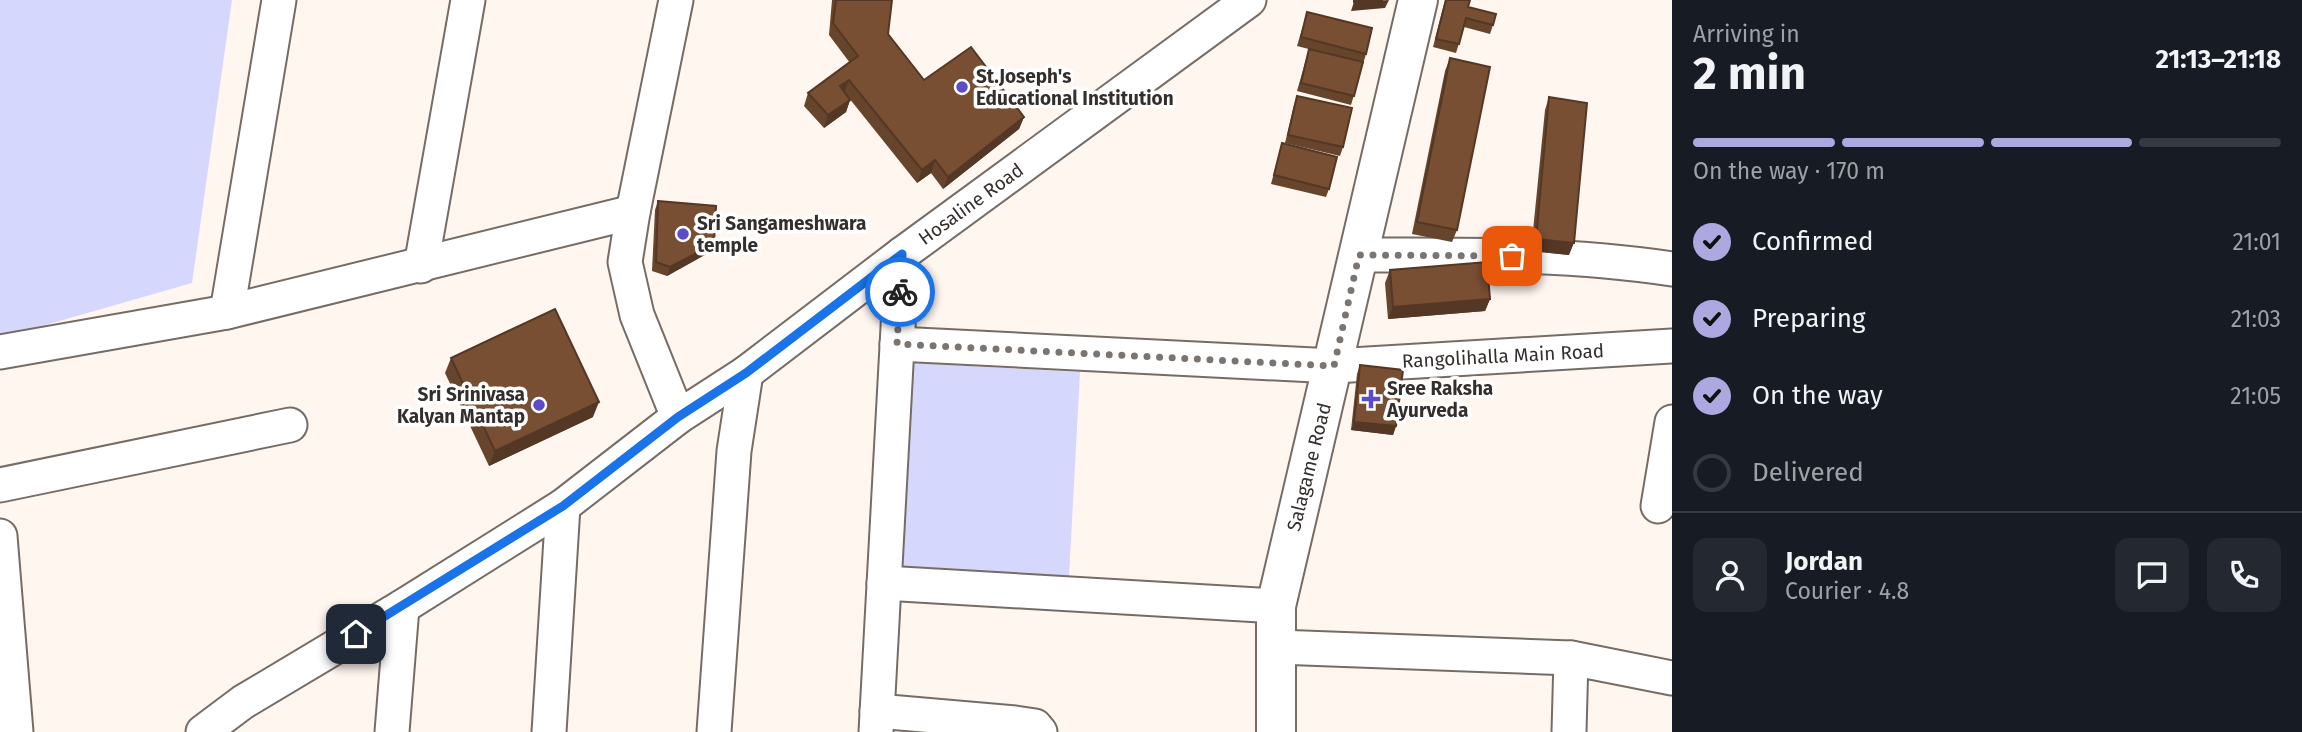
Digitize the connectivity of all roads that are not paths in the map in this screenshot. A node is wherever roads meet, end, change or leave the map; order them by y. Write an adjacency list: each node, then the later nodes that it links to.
1 (279, 0): 11 (street)
2 (468, 0): 9 (street)
3 (676, 0): 6 (street)
4 (1249, 0): 7 (street, Hosaline Road)
5 (1419, 0): 8 (main road, Salagame Road)
6 (634, 212): 9 (street); 17 (street)
7 (902, 254): 12 (street); 16 (street, Hosaline Road)
8 (1359, 255): 10 (street); 15 (main road, Salagame Road)
9 (421, 266): 11 (street)
10 (1672, 269)
11 (227, 312): 14 (street)
12 (897, 344): 15 (street, Rangolihalla Main Road); 24 (street)
13 (1672, 345): 15 (street, Rangolihalla Main Road)
14 (0, 352)
15 (1334, 366): 25 (main road, Salagame Road)
16 (746, 373): 17 (street, Hosaline Road); 36 (street)
17 (678, 417): 21 (street, Hosaline Road)
18 (1672, 422): 22 (street)
19 (290, 425): 20 (street)
20 (0, 485)
21 (563, 506): 26 (street, Hosaline Road); 35 (street)
22 (1658, 506)
23 (0, 536): 32 (street)
24 (884, 583): 25 (street); 31 (street)
25 (1276, 606): 27 (main road, Salagame Road)
26 (402, 607): 30 (street, Hosaline Road); 34 (street)
27 (1277, 647): 28 (street); 38 (main road, Salagame Road)
28 (1571, 658): 29 (street); 39 (street)
29 (1672, 678)
30 (241, 717): 33 (street, Hosaline Road)
31 (876, 722): 37 (street)
32 (16, 732)
33 (203, 732)
34 (392, 732)
35 (549, 732)
36 (714, 732)
37 (1040, 732)
38 (1276, 732)
39 (1569, 732)

